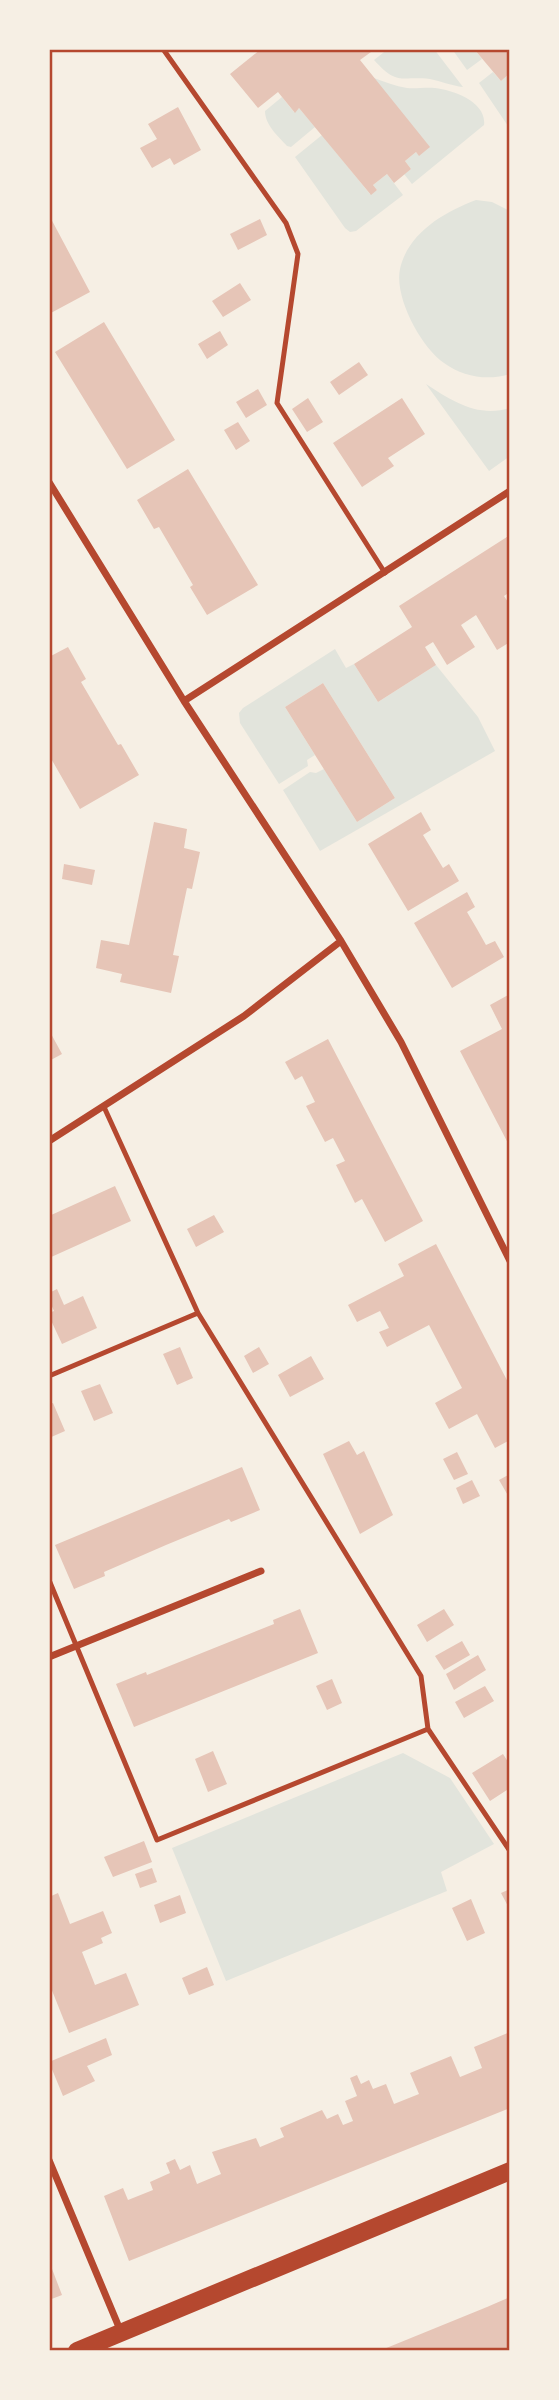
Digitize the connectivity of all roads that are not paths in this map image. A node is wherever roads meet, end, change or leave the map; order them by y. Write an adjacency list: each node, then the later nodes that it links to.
1 (163, 49): 4 (lane)
2 (49, 482): 5 (street)
3 (510, 491): 4 (street)
4 (384, 573): 5 (street)
5 (184, 701): 6 (street)
6 (341, 941): 7 (street); 9 (street)
7 (104, 1107): 8 (street); 10 (lane)
8 (49, 1141)
9 (510, 1261)
10 (198, 1313): 11 (lane); 16 (lane)
11 (49, 1376)
12 (261, 1571): 14 (street)
13 (49, 1580): 14 (lane)
14 (76, 1645): 15 (street); 16 (lane)
15 (49, 1657)
16 (428, 1729): 17 (lane)
17 (510, 1851)
18 (49, 2160): 20 (street)
19 (510, 2171): 20 (main road)
20 (122, 2332): 21 (main road)
21 (77, 2351)

